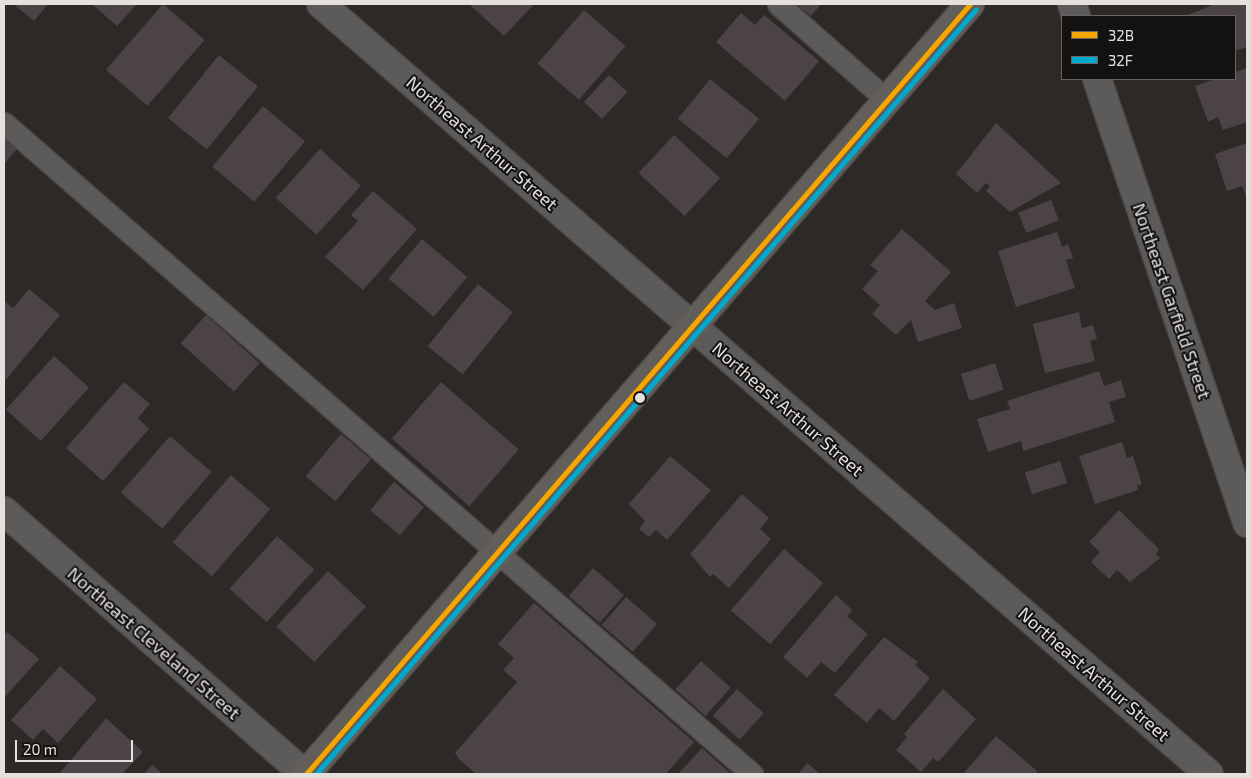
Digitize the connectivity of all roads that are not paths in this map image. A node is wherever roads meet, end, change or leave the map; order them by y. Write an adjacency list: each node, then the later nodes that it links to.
1 (321, 4): 7 (street, Northeast Arthur Street)
2 (778, 4): 5 (lane)
3 (970, 4): 5 (main road)
4 (1098, 80): 9 (street, Northeast Garfield Street)
5 (887, 100): 7 (main road)
6 (4, 123): 10 (lane)
7 (693, 327): 10 (main road); 13 (street, Northeast Arthur Street)
8 (4, 511): 11 (street, Northeast Cleveland Street)
9 (1247, 523)
10 (498, 553): 11 (main road); 12 (lane)
11 (305, 774)
12 (752, 774)
13 (1209, 774)

